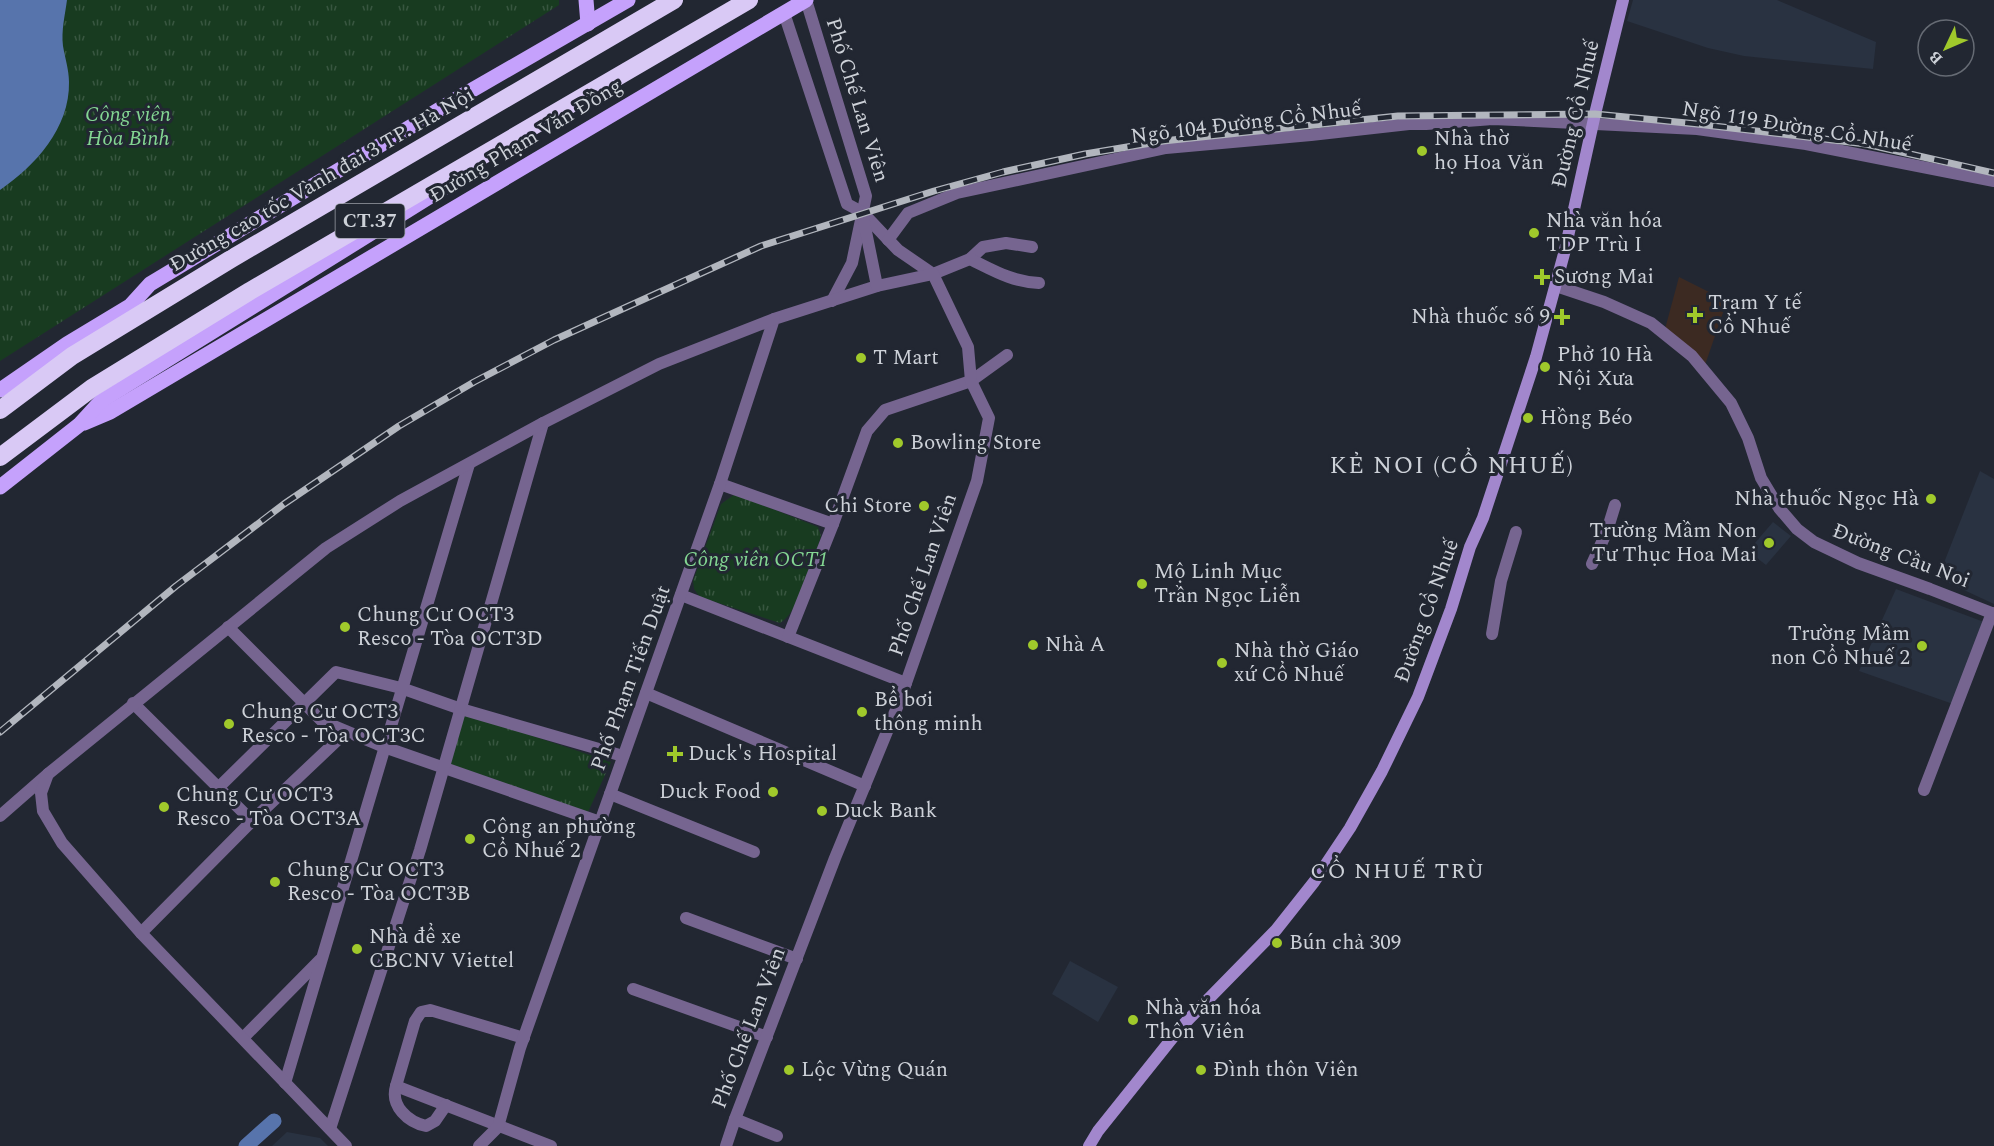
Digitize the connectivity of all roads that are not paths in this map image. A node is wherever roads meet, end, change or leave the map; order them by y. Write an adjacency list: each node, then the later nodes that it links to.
1 (586, 0): 9 (main road)
2 (628, 0): 9 (main road)
3 (672, 0): 21 (main road); 26 (highway, Đường cao tốc Vành đai 3 TP. Hà Nội / CT.37)
4 (748, 0): 29 (highway, CT.37)
5 (759, 0): 28 (main road, Đường Phạm Văn Đồng)
6 (806, 0): 8 (main road, Đường Phạm Văn Đồng); 12 (street, Phố Chế Lan Viên)
7 (1623, 0): 10 (main road, Đường Cổ Nhuế)
8 (784, 13): 12 (street, Phố Chế Lan Viên); 28 (main road, Đường Phạm Văn Đồng)
9 (588, 24): 21 (main road)
10 (1593, 125): 11 (street, Ngõ 119 Đường Cổ Nhuế); 13 (street, Ngõ 104 Đường Cổ Nhuế); 19 (main road, Đường Cổ Nhuế)
11 (1994, 181)
12 (862, 212): 13 (street); 18 (street, Phố Chế Lan Viên); 20 (street)
13 (888, 240): 16 (street)
14 (1032, 247): 15 (street)
15 (970, 259): 16 (street); 17 (street)
16 (933, 274): 18 (street); 24 (street, Phố Chế Lan Viên)
17 (1039, 283)
18 (877, 286): 20 (street)
19 (1556, 286): 38 (street, Đường Cầu Noi); 80 (main road, Đường Cổ Nhuế)
20 (832, 301): 22 (street)
21 (130, 306): 25 (main road)
22 (774, 319): 27 (street); 31 (street, Phố Phạm Tiến Duật)
23 (1007, 355): 24 (street)
24 (971, 381): 34 (street); 42 (street, Phố Chế Lan Viên)
25 (0, 390)
26 (0, 410)
27 (543, 423): 30 (street); 47 (street)
28 (79, 425): 32 (main road, Đường Phạm Văn Đồng)
29 (0, 457)
30 (469, 464): 39 (street); 43 (street)
31 (720, 484): 34 (street); 37 (street, Phố Phạm Tiến Duật)
32 (0, 487)
33 (1615, 505): 36 (street)
34 (833, 524): 41 (street)
35 (1516, 532): 40 (street)
36 (1592, 564)
37 (681, 595): 41 (street); 44 (street, Phố Phạm Tiến Duật)
38 (1993, 613): 55 (street)
39 (228, 627): 45 (street); 46 (street)
40 (1492, 634)
41 (788, 637): 42 (street)
42 (906, 683): 53 (street, Phố Chế Lan Viên)
43 (401, 688): 46 (street); 47 (street); 49 (street)
44 (646, 693): 50 (street, Phố Phạm Tiến Duật); 53 (street)
45 (133, 703): 52 (street); 54 (street)
46 (302, 704): 48 (street); 54 (street)
47 (461, 709): 50 (street); 51 (street)
48 (346, 732): 49 (street); 58 (street)
49 (384, 747): 51 (street); 63 (street)
50 (623, 756): 56 (street, Phố Phạm Tiến Duật)
51 (442, 768): 59 (street); 74 (street)
52 (48, 774): 57 (street); 62 (street)
53 (865, 786): 64 (street, Phố Chế Lan Viên)
54 (218, 788): 58 (street)
55 (1924, 790)
56 (610, 794): 59 (street, Phố Phạm Tiến Duật); 60 (street)
57 (0, 816)
58 (252, 821): 62 (street)
59 (600, 822): 68 (street, Phố Phạm Tiến Duật)
60 (754, 852)
61 (686, 918): 64 (street)
62 (141, 933): 67 (street)
63 (321, 958): 67 (street); 69 (street)
64 (797, 959): 66 (street, Phố Chế Lan Viên)
65 (633, 989): 66 (street)
66 (767, 1037): 72 (street, Phố Chế Lan Viên)
67 (243, 1038): 69 (street)
68 (524, 1038): 70 (street); 73 (street, Phố Phạm Tiến Duật)
69 (285, 1083): 74 (street)
70 (396, 1086): 71 (street); 71 (street)
71 (446, 1105): 73 (street)
72 (735, 1119): 75 (street); 79 (street, Phố Chế Lan Viên)
73 (498, 1127): 77 (street, Phố Phạm Tiến Duật); 78 (street)
74 (330, 1129): 76 (street)
75 (777, 1136)
76 (346, 1146)
77 (479, 1146)
78 (551, 1146)
79 (726, 1146)
80 (1089, 1146)

